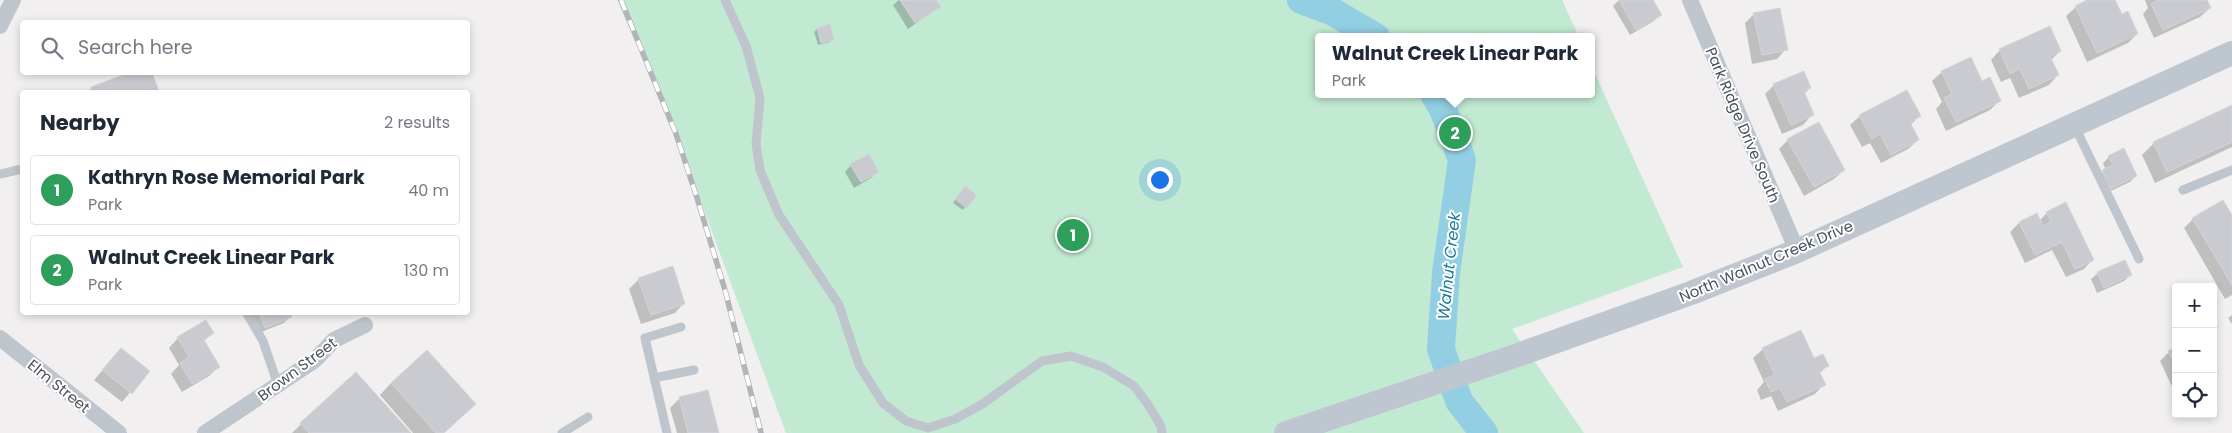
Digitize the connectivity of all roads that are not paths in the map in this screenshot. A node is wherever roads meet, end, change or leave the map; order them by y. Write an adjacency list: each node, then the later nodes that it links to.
1 (13, 0): 4 (street)
2 (725, 0): 25 (lane)
3 (1690, 0): 11 (street, Park Ridge Drive South)
4 (0, 26)
5 (2232, 53): 6 (main road, North Walnut Creek Drive)
6 (2073, 125): 11 (main road, North Walnut Creek Drive); 12 (lane)
7 (20, 169): 9 (lane)
8 (2232, 170): 10 (lane)
9 (0, 174)
10 (2183, 190)
11 (1797, 250): 26 (main road, North Walnut Creek Drive)
12 (2140, 259)
13 (248, 315): 19 (lane)
14 (365, 325): 19 (street, Brown Street)
15 (681, 327): 18 (lane)
16 (1, 341): 21 (street, Elm Street)
17 (694, 370): 18 (lane)
18 (654, 378): 24 (lane)
19 (278, 385): 22 (street, Brown Street)
20 (588, 417): 23 (lane)
21 (119, 433)
22 (205, 433)
23 (562, 433)
24 (667, 433)
25 (1162, 433)
26 (1286, 433)

